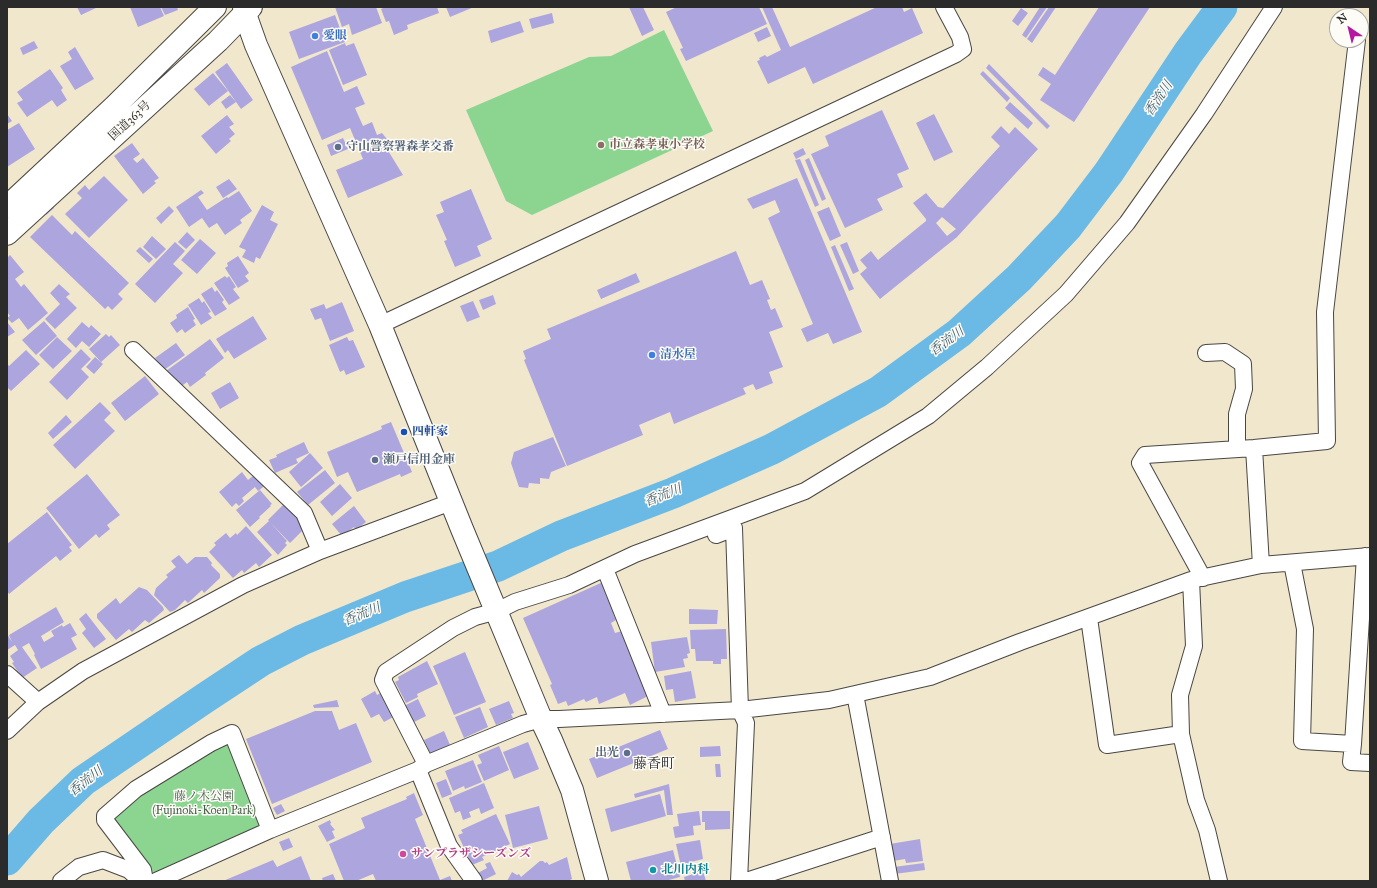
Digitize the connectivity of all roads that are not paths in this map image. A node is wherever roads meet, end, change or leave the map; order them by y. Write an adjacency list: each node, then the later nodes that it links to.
1 (215, 7): 6 (main road, 国道363号)
2 (944, 7): 8 (street)
3 (1274, 7): 15 (street)
4 (249, 9): 7 (main road, 国道363号); 8 (main road)
5 (1356, 48): 11 (street)
6 (7, 207)
7 (7, 234)
8 (380, 325): 13 (main road)
9 (133, 350): 14 (street)
10 (1206, 353): 12 (street)
11 (1254, 448): 12 (street); 18 (street)
12 (1237, 449): 20 (street)
13 (451, 502): 14 (street); 21 (main road)
14 (320, 551): 25 (street)
15 (635, 554): 19 (street); 26 (street)
16 (1367, 556): 17 (street); 31 (street)
17 (1292, 563): 18 (street); 31 (street)
18 (1261, 565): 20 (street)
19 (605, 569): 21 (street); 27 (street)
20 (1197, 579): 22 (street); 30 (street)
21 (495, 607): 28 (main road); 33 (street)
22 (1089, 618): 24 (street); 30 (street)
23 (7, 674): 25 (street)
24 (855, 694): 26 (street); 35 (street)
25 (38, 702): 29 (street)
26 (740, 710): 27 (street); 42 (street)
27 (663, 714): 28 (street)
28 (541, 719): 33 (street); 41 (main road)
29 (7, 731)
30 (1181, 734): 45 (street)
31 (1353, 744): 32 (street)
32 (1370, 763)
33 (422, 767): 34 (street); 40 (street)
34 (270, 830): 38 (street); 39 (street)
35 (882, 837): 43 (street); 44 (street)
36 (61, 881): 37 (street)
37 (142, 881)
38 (145, 881)
39 (156, 881)
40 (474, 881)
41 (597, 881)
42 (739, 881)
43 (746, 881)
44 (890, 881)
45 (1219, 881)

